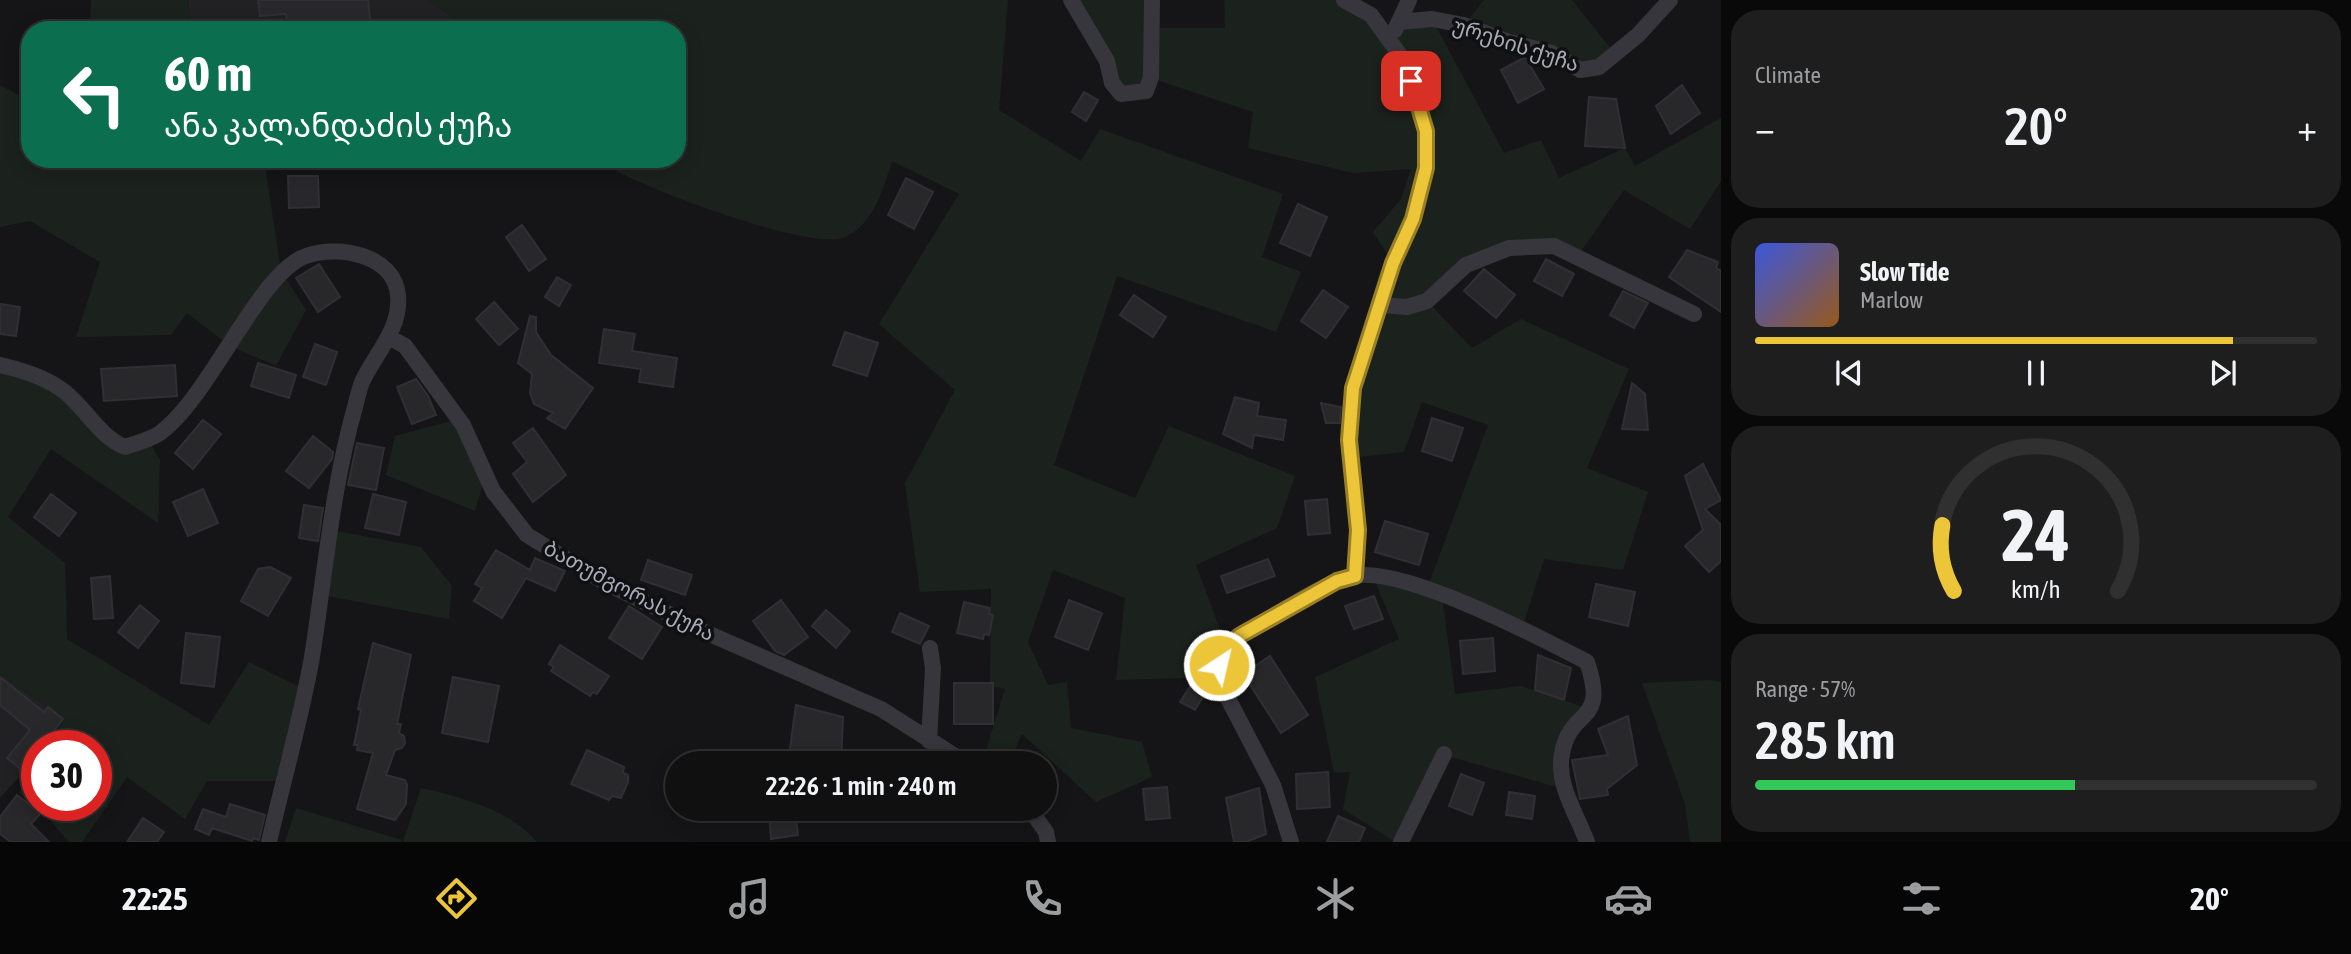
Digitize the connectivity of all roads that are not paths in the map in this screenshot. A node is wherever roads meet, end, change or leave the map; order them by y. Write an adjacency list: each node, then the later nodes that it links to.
1 (1071, 0): 2 (street)
2 (1152, 0)
3 (1344, 0): 9 (street)
4 (1409, 0): 8 (street)
5 (1670, 0): 7 (street, ურეხის ქუჩა)
6 (1683, 0): 7 (street, ურეხის ქუჩა)
7 (1657, 17): 8 (street, ურეხის ქუჩა)
8 (1399, 22): 9 (street)
9 (1389, 41): 10 (street)
10 (1380, 305): 11 (street); 14 (street)
11 (1694, 314)
12 (389, 337): 13 (street); 16 (street, ბათუმგორას ქუჩა); 20 (street)
13 (0, 365)
14 (1355, 576): 22 (street); 24 (street)
15 (930, 648): 16 (street)
16 (929, 741): 17 (street, ბათუმგორას ქუჩა)
17 (946, 751)
18 (1444, 754): 23 (street)
19 (1038, 821): 21 (street)
20 (269, 842)
21 (1048, 842)
22 (1291, 842)
23 (1401, 842)
24 (1587, 842)

